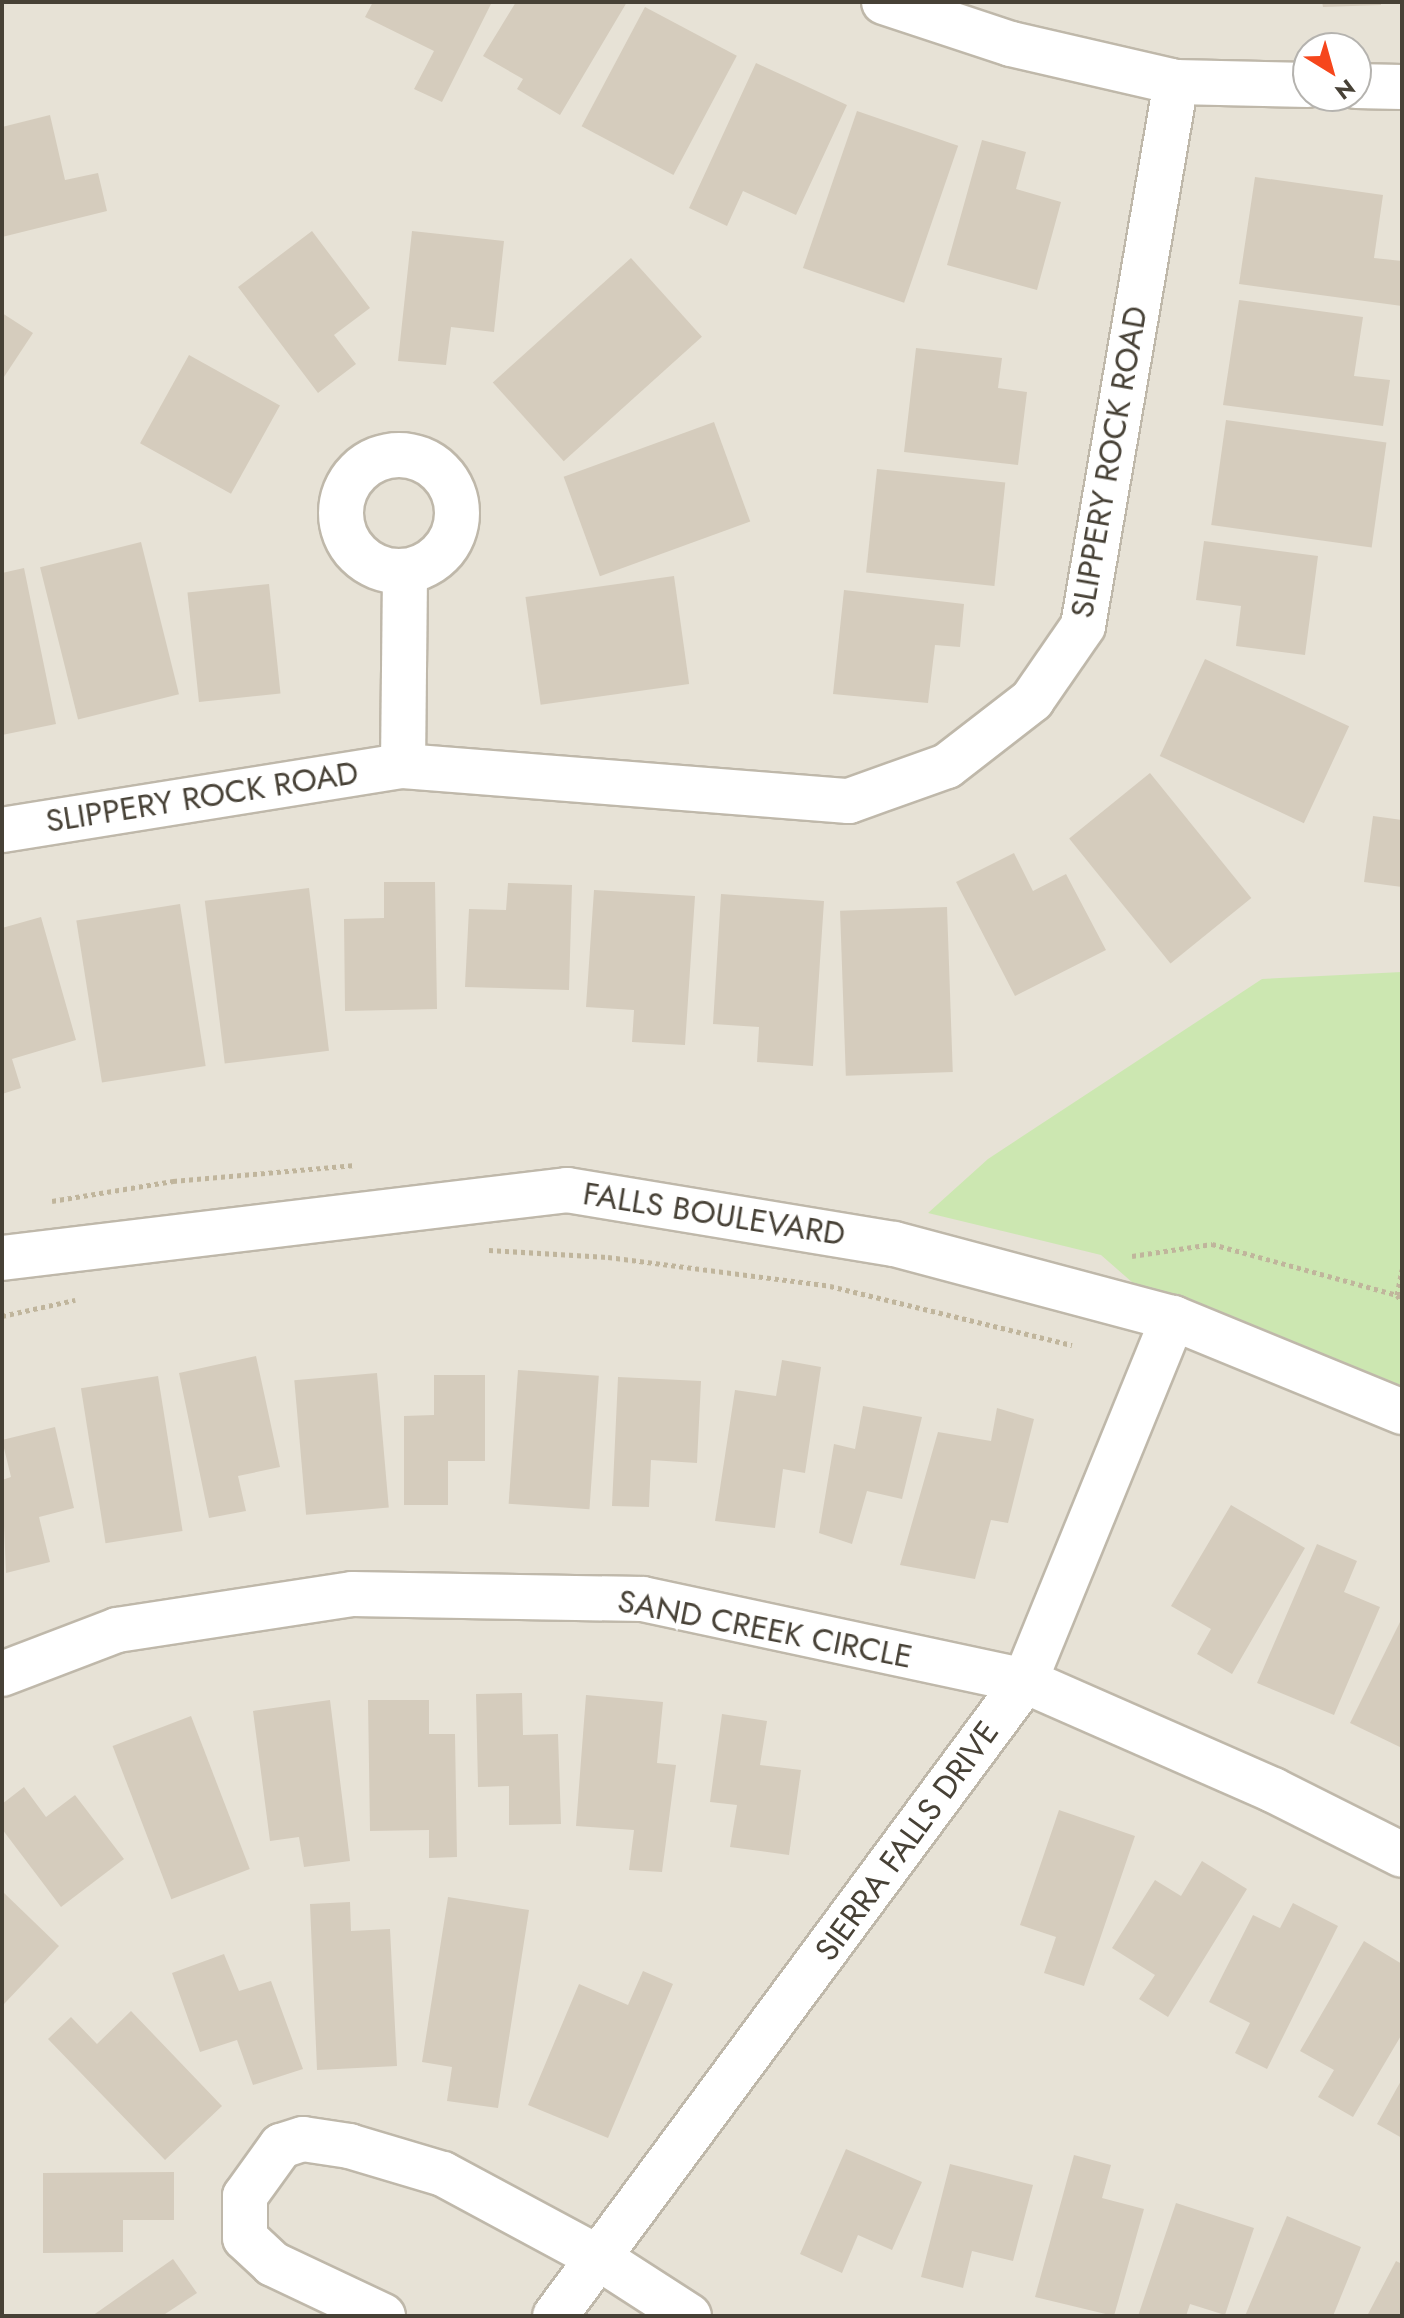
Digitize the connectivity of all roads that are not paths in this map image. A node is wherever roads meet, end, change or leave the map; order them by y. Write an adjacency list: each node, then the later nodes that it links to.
1 (884, 2): 2 (street)
2 (1176, 82): 3 (street); 7 (street, SLIPPERY ROCK ROAD)
3 (1292, 85)
4 (1372, 86): 5 (street)
5 (1402, 87)
6 (405, 571): 7 (street, SLIPPERY ROCK ROAD)
7 (403, 766): 8 (street, SLIPPERY ROCK ROAD)
8 (2, 830)
9 (2, 1258): 10 (street, FALLS BOULEVARD)
10 (1173, 1318): 11 (street, FALLS BOULEVARD); 13 (street, SIERRA FALLS DRIVE)
11 (1402, 1412)
12 (2, 1674): 13 (street, SAND CREEK CIRCLE)
13 (1025, 1681): 14 (street, SAND CREEK CIRCLE); 15 (street, SIERRA FALLS DRIVE)
14 (1402, 1855)
15 (599, 2258): 16 (street); 17 (street, SIERRA FALLS DRIVE); 18 (street)
16 (383, 2316)
17 (555, 2316)
18 (689, 2316)

